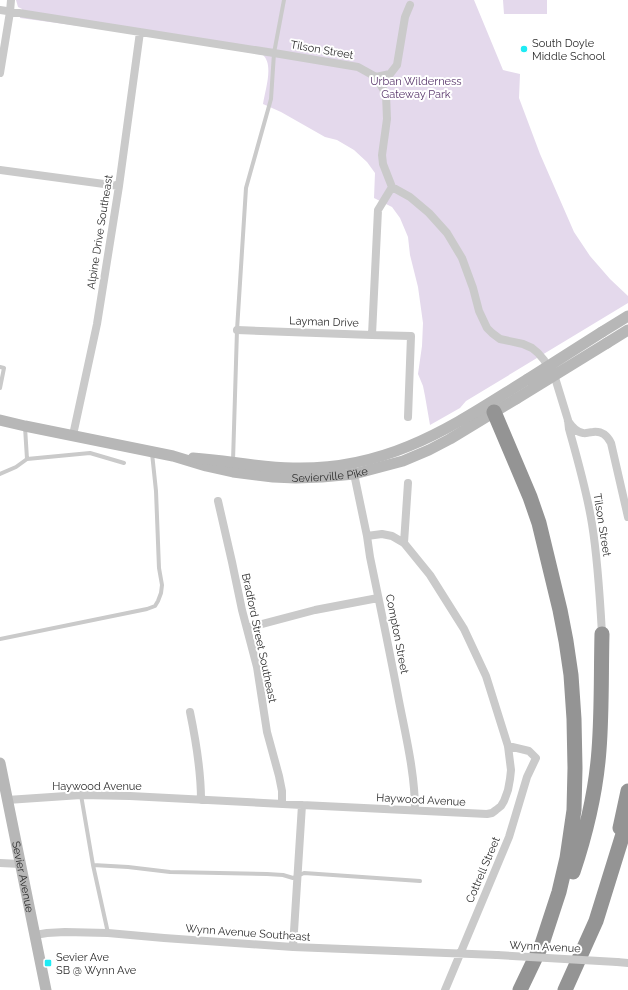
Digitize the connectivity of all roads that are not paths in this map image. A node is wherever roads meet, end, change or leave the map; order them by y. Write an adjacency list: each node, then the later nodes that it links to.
1 (10, 0): 5 (street)
2 (284, 0): 8 (lane)
3 (410, 4): 10 (street)
4 (0, 10): 5 (street, Tilson Street)
5 (10, 12): 6 (street, Tilson Street); 7 (street)
6 (140, 32): 8 (street, Tilson Street); 12 (street, Alpine Drive Southeast)
7 (2, 49): 9 (street)
8 (274, 53): 10 (street, Tilson Street); 15 (lane)
9 (0, 73)
10 (376, 77): 13 (street)
11 (0, 170): 12 (street)
12 (119, 186): 26 (street, Alpine Drive Southeast)
13 (392, 187): 17 (street); 23 (street, Tilson Street)
14 (628, 316): 20 (street, Sevierville Pike, bridge)
15 (237, 330): 17 (street, Layman Drive); 32 (lane)
16 (628, 330): 20 (street, Sevierville Pike, bridge)
17 (372, 335): 21 (street, Layman Drive)
18 (0, 367): 19 (lane)
19 (0, 388)
20 (492, 407): 30 (street, Sevierville Pike); 34 (street, Sevierville Pike); 63 (highway)
21 (408, 417)
22 (0, 420): 24 (street, Sevierville Pike)
23 (568, 420): 25 (street, Tilson Street); 28 (street, Tilson Street)
24 (26, 426): 26 (street, Sevierville Pike); 29 (lane)
25 (584, 434): 28 (street); 37 (street)
26 (73, 435): 27 (street, Sevierville Pike)
27 (151, 451): 32 (street, Sevierville Pike); 43 (lane)
28 (575, 451): 42 (street, Tilson Street)
29 (27, 459): 31 (lane); 33 (lane)
30 (352, 462): 32 (street, Sevierville Pike); 34 (street, Compton Street)
31 (124, 463)
32 (233, 467): 34 (street, Sevierville Pike)
33 (0, 474)
34 (354, 474): 38 (street, Compton Street)
35 (408, 483): 39 (street)
36 (218, 501): 41 (street, Bradford Street Southeast)
37 (628, 517)
38 (367, 536): 39 (street, Haywood Avenue); 40 (street, Compton Street)
39 (404, 543): 45 (street, Haywood Avenue)
40 (378, 598): 41 (street); 53 (street, Compton Street)
41 (247, 628): 51 (street, Bradford Street Southeast)
42 (602, 634): 63 (highway)
43 (0, 639)
44 (190, 712): 50 (street)
45 (508, 746): 53 (street, Haywood Avenue); 65 (street, Cottrell Street)
46 (0, 763): 49 (street, Sevier Avenue)
47 (628, 792): 59 (highway)
48 (81, 795): 49 (street, Haywood Avenue); 50 (street, Haywood Avenue); 57 (lane)
49 (7, 800): 56 (street, Sevier Avenue)
50 (201, 800): 51 (street, Haywood Avenue)
51 (282, 804): 52 (street, Haywood Avenue)
52 (302, 805): 53 (street, Haywood Avenue); 58 (street)
53 (415, 810)
54 (628, 818): 59 (highway)
55 (0, 863): 56 (street)
56 (21, 864): 62 (street, Sevier Avenue)
57 (92, 865): 58 (lane); 61 (lane)
58 (298, 876): 60 (lane); 64 (street)
59 (610, 876): 70 (highway)
60 (420, 881)
61 (108, 933): 62 (street, Wynn Avenue Southeast); 64 (street, Wynn Avenue Southeast)
62 (35, 935): 67 (street, Sevier Avenue)
63 (541, 946): 69 (highway)
64 (293, 947): 65 (street, Wynn Avenue Southeast)
65 (460, 954): 66 (street, Wynn Avenue, bridge); 68 (street, Cottrell Street)
66 (628, 963)
67 (46, 990)
68 (445, 990)
69 (520, 990)
70 (565, 990)

